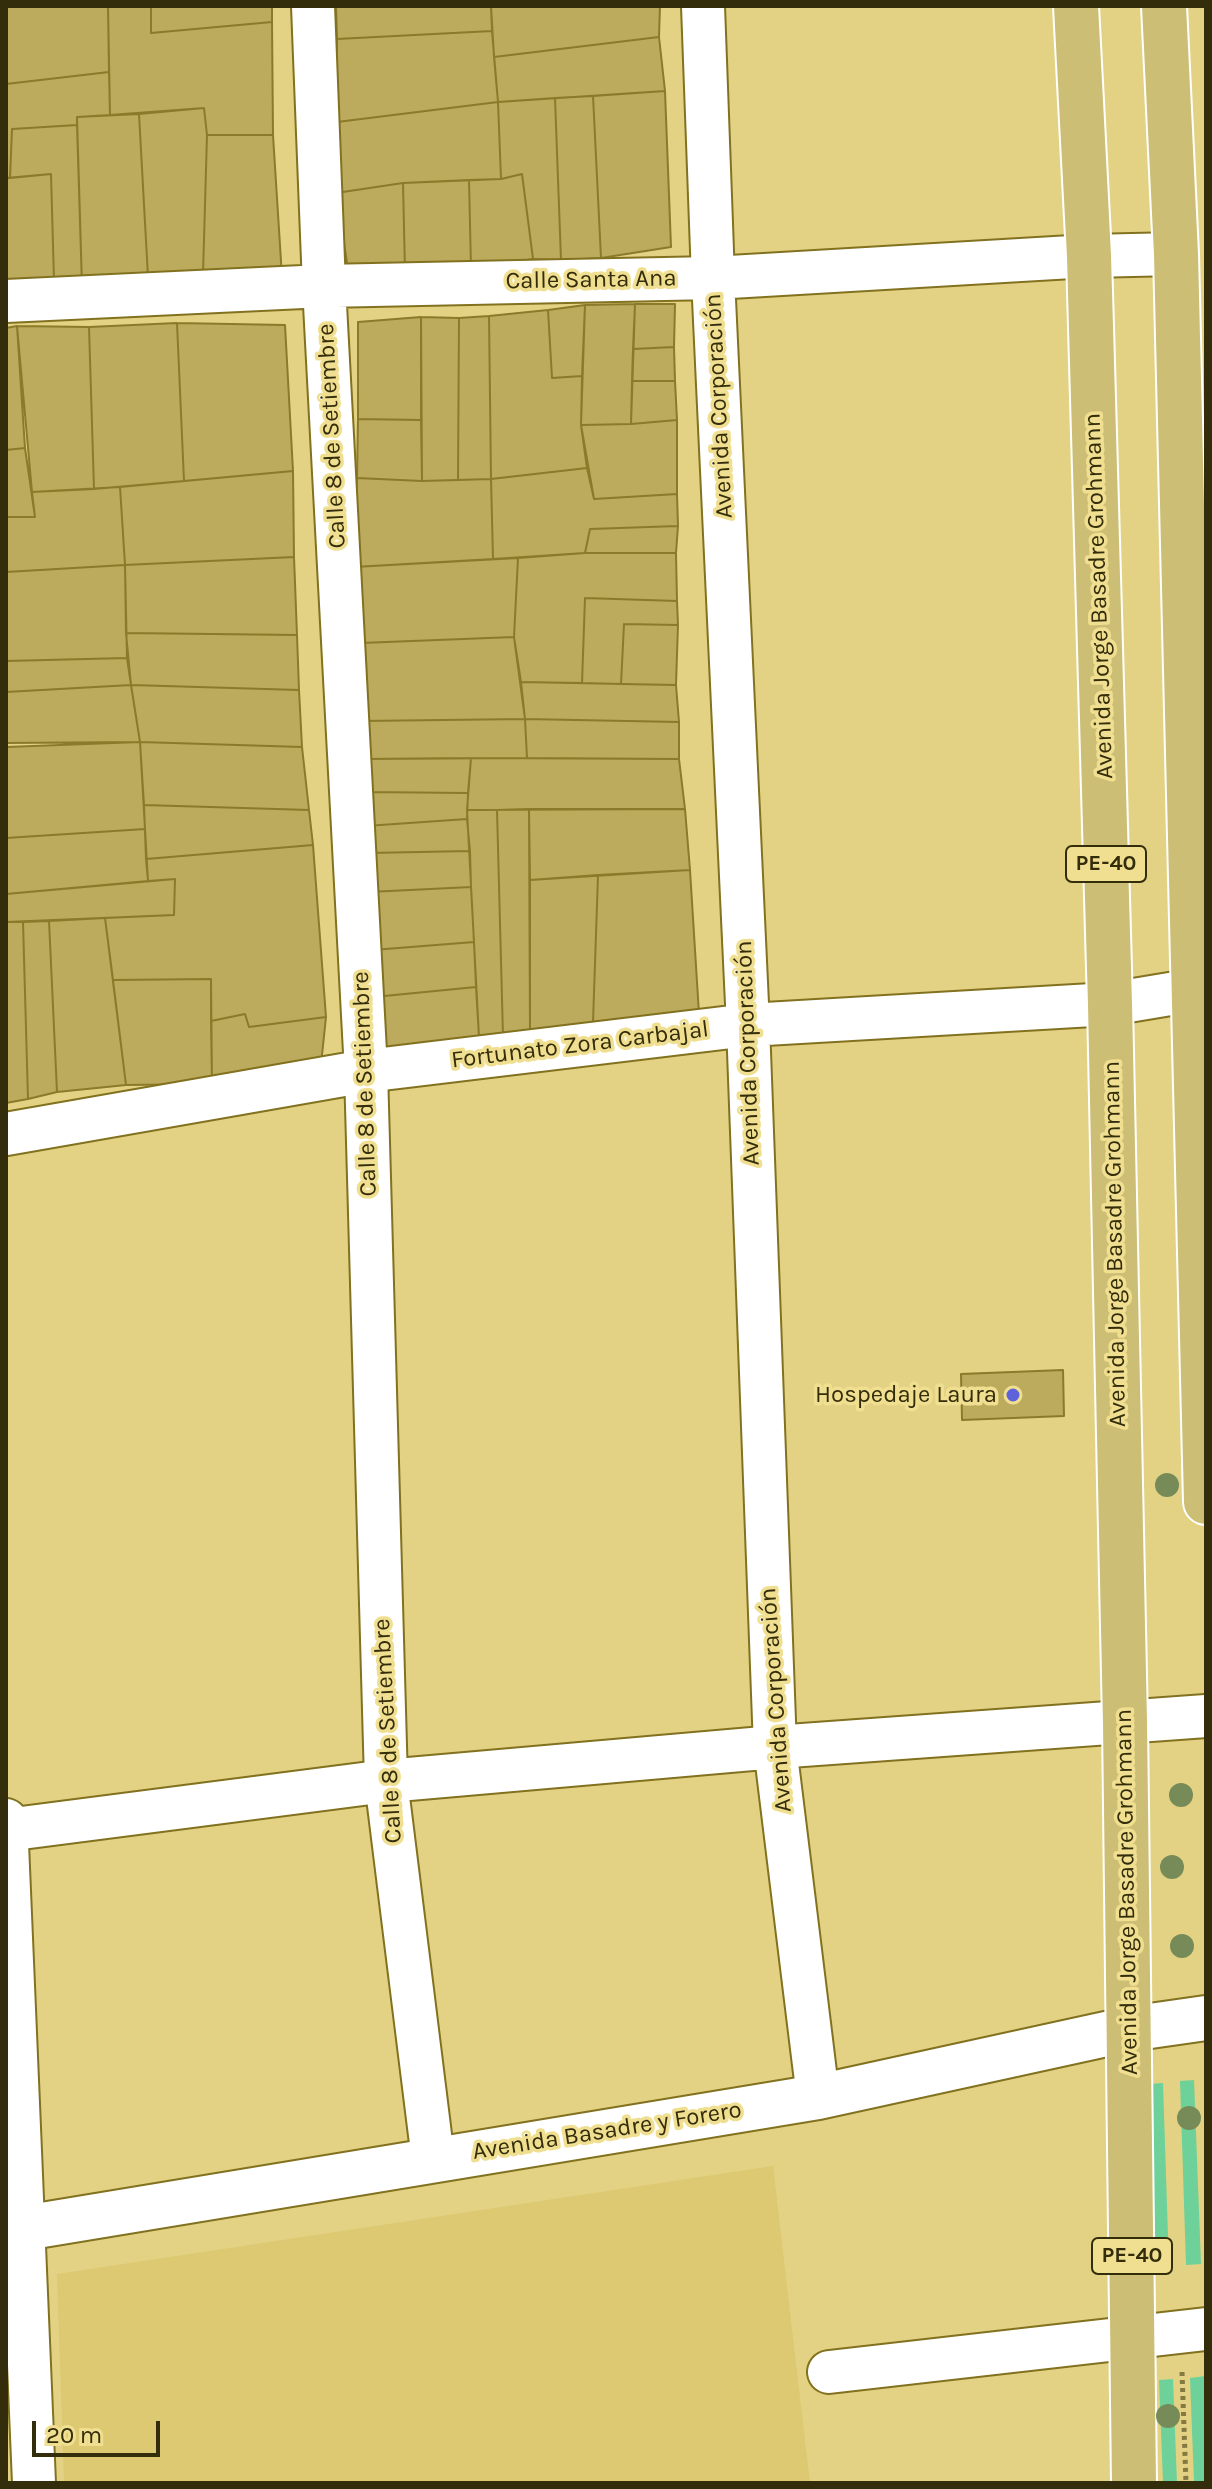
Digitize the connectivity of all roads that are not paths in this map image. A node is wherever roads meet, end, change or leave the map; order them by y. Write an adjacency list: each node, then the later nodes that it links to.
1 (313, 6): 8 (street, Calle 8 de Setiembre)
2 (703, 6): 7 (street, Avenida Corporación)
3 (1076, 6): 6 (highway, Avenida Jorge Basadre Grohmann / PE-40)
4 (1164, 6): 5 (highway)
5 (1176, 254): 6 (street, Calle Santa Ana); 10 (highway)
6 (1089, 256): 7 (street, Calle Santa Ana); 11 (highway, Avenida Jorge Basadre Grohmann / PE-40)
7 (713, 278): 8 (street, Calle Santa Ana); 12 (street, Avenida Corporación)
8 (324, 286): 9 (street, Calle Santa Ana); 13 (street, Calle 8 de Setiembre)
9 (6, 301)
10 (1200, 989): 11 (street, Fortunato Zora Carbajal); 15 (highway)
11 (1110, 1004): 12 (street, Fortunato Zora Carbajal); 17 (highway, Avenida Jorge Basadre Grohmann / PE-40)
12 (748, 1025): 13 (street, Fortunato Zora Carbajal); 18 (street, Avenida Corporación)
13 (366, 1071): 14 (street, Fortunato Zora Carbajal); 19 (street, Calle 8 de Setiembre)
14 (6, 1134)
15 (1206, 1502)
16 (1206, 1716): 17 (street)
17 (1125, 1722): 18 (street); 23 (highway, Avenida Jorge Basadre Grohmann / PE-40)
18 (775, 1747): 19 (street); 24 (street, Avenida Corporación)
19 (386, 1781): 21 (street); 25 (street, Calle 8 de Setiembre)
20 (6, 1820): 21 (street)
21 (6, 1830): 26 (street)
22 (1206, 2018): 23 (street, Avenida Basadre y Forero)
23 (1129, 2029): 24 (street, Avenida Basadre y Forero); 28 (highway, Avenida Jorge Basadre Grohmann / PE-40)
24 (818, 2097): 25 (street, Avenida Basadre y Forero)
25 (433, 2159): 26 (street, Avenida Basadre y Forero)
26 (14, 2230): 30 (street)
27 (1206, 2329): 28 (street)
28 (1134, 2337): 29 (street); 31 (highway, Avenida Jorge Basadre Grohmann / PE-40)
29 (829, 2372)
30 (34, 2483)
31 (1134, 2483)

